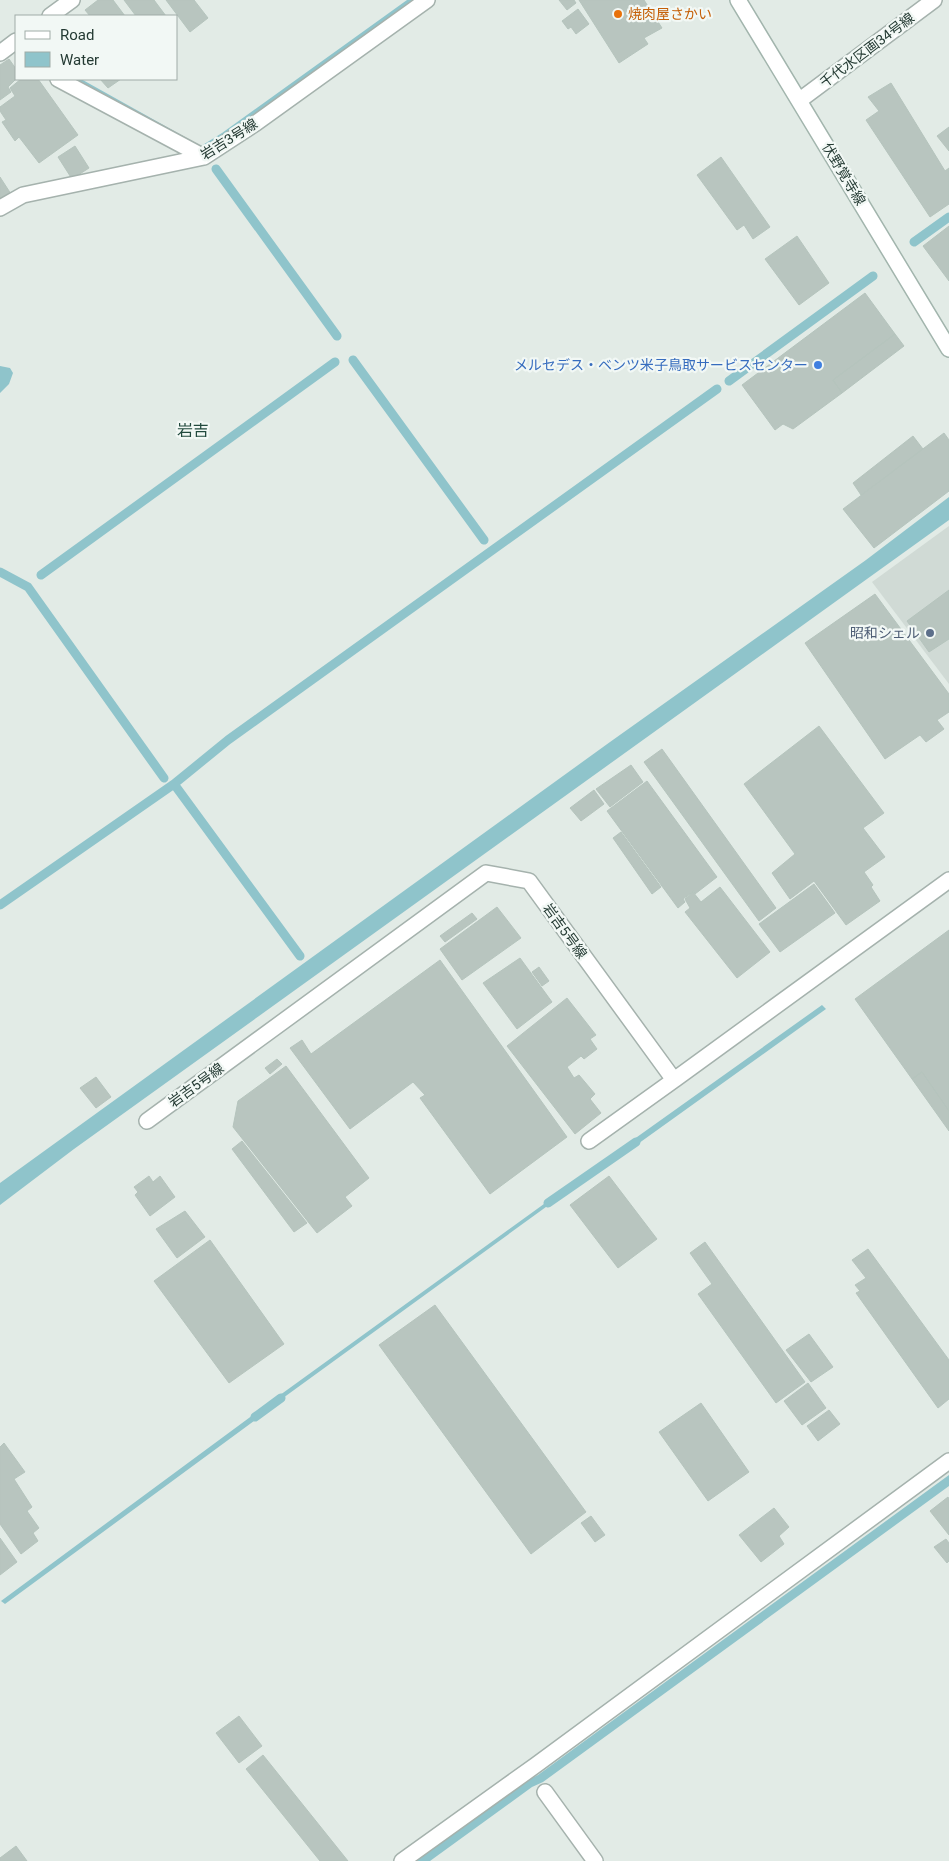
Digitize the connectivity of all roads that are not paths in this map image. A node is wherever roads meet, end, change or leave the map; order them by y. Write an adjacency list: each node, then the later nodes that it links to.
1 (72, 0): 5 (street)
2 (427, 0): 8 (street, 岩吉3号線)
3 (738, 0): 7 (street, 伏野覚寺線)
4 (934, 0): 7 (street, 千代水区画34号線)
5 (51, 15)
6 (60, 80): 8 (street)
7 (800, 100): 10 (street, 伏野覚寺線)
8 (204, 157): 9 (street, 岩吉3号線)
9 (0, 208)
10 (949, 349)
11 (949, 880): 12 (street)
12 (674, 1080): 13 (street, 岩吉5号線); 14 (street)
13 (147, 1121)
14 (590, 1141)
15 (949, 1460): 17 (street)
16 (544, 1792): 18 (street)
17 (402, 1861)
18 (595, 1861)

